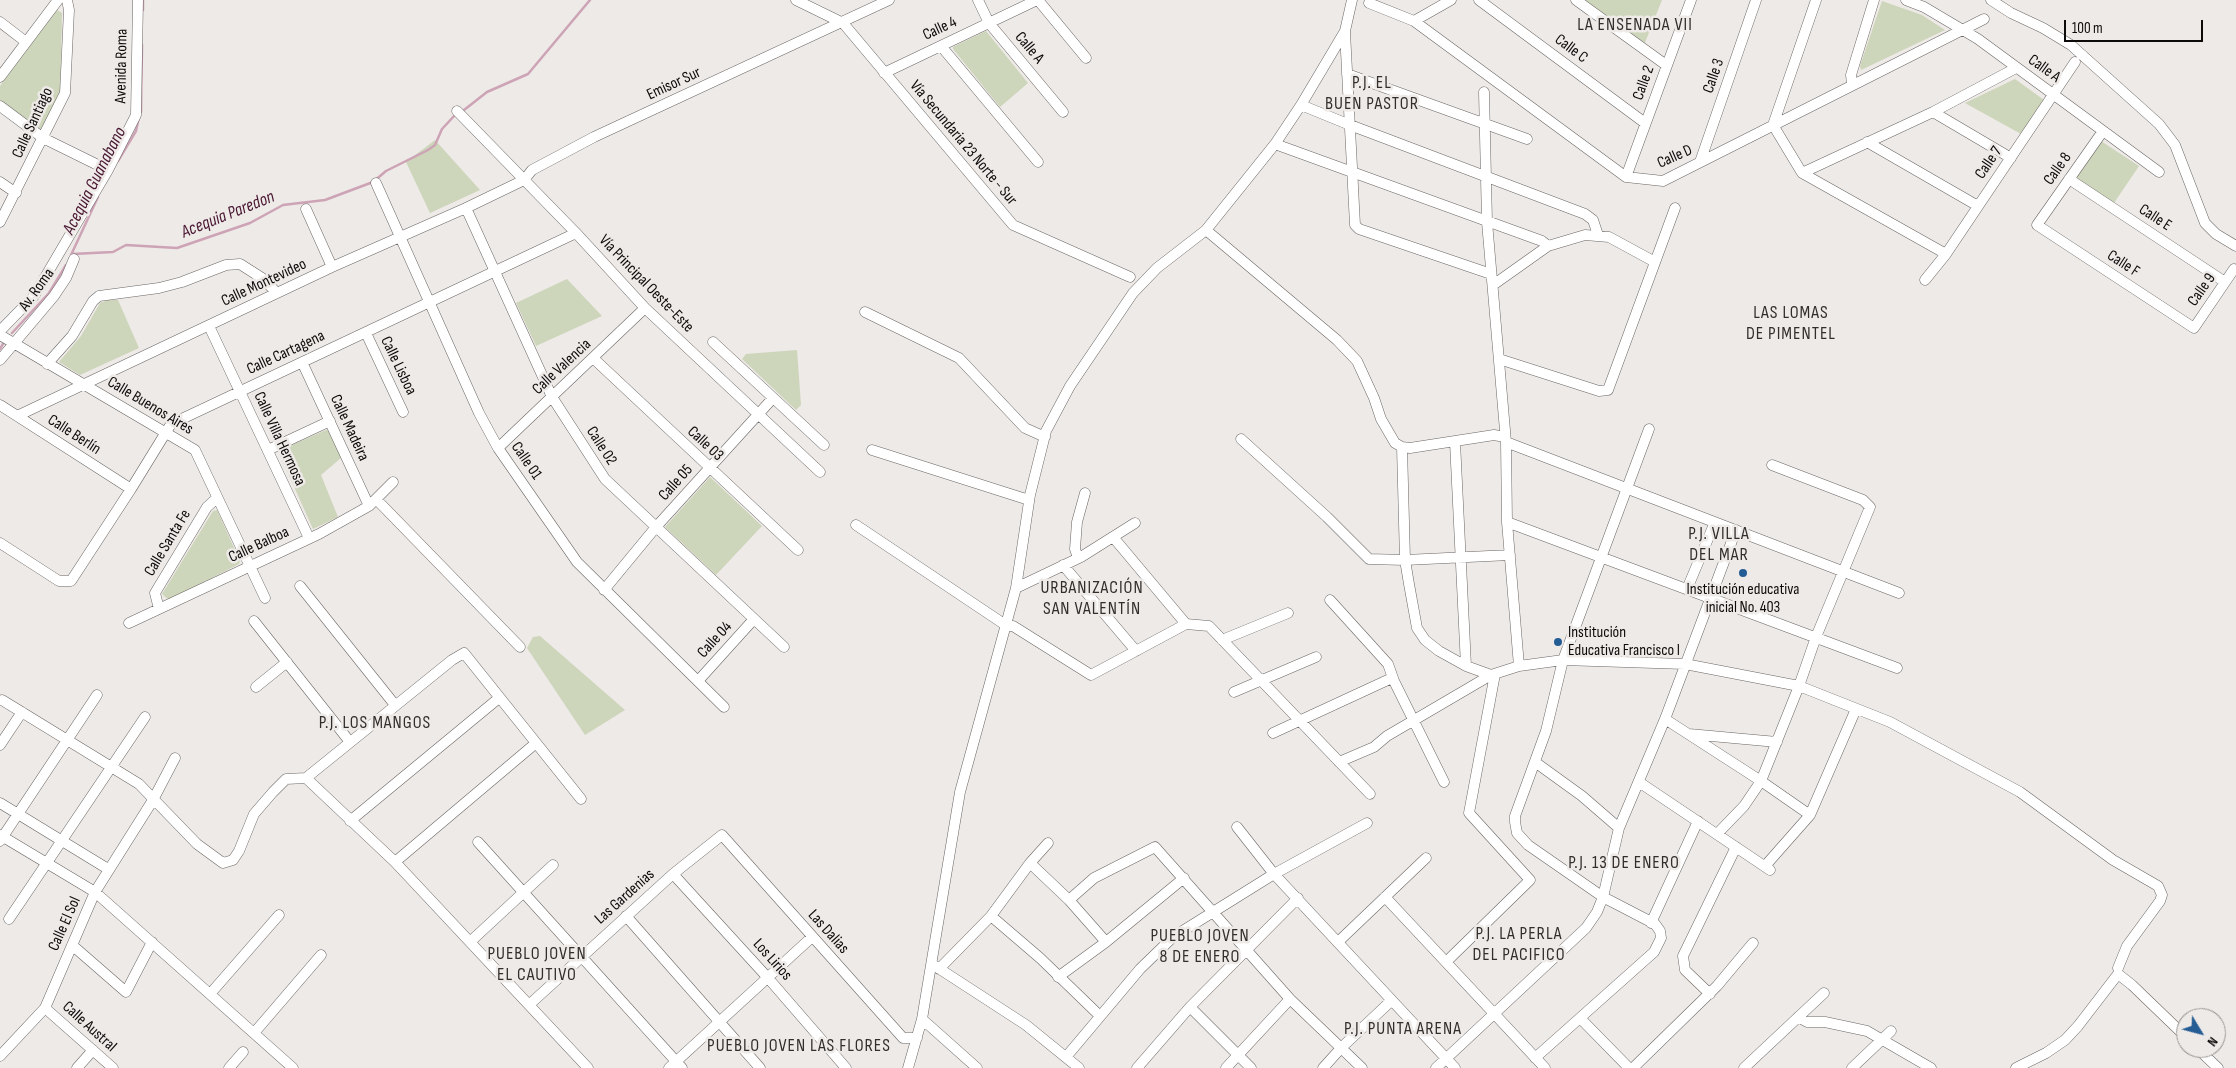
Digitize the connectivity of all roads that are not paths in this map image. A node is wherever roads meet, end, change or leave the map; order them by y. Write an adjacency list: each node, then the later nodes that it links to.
1 (58, 0): 26 (street)
2 (67, 0): 48 (street, Calle Santiago)
3 (138, 0): 55 (street, Avenida Roma)
4 (796, 0): 22 (street, Vía Secundaria 23 Norte - Sur)
5 (889, 0): 22 (street, Emisor Sur)
6 (978, 0): 23 (street, Calle A)
7 (1037, 0): 23 (street, Calle 4); 28 (street)
8 (1352, 0): 25 (street)
9 (1451, 0): 21 (street)
10 (1480, 0): 43 (street, Calle C)
11 (1576, 0): 30 (street)
12 (1691, 0): 30 (street, Calle 2)
13 (1756, 0): 54 (street, Calle 3)
14 (1816, 0): 45 (street)
15 (1874, 0): 35 (street)
16 (1906, 0): 24 (street, Calle A)
17 (1991, 0): 78 (street)
18 (1369, 3): 21 (street)
19 (1984, 19): 24 (street, Calle D)
20 (0, 22): 26 (street)
21 (1414, 22): 60 (street)
22 (843, 23): 32 (street, Vía Secundaria 23 Norte - Sur); 61 (street, Emisor Sur)
23 (989, 23): 27 (street, Calle 4); 41 (street, Calle A)
24 (1963, 29): 31 (street, Calle A); 35 (street, Calle D)
25 (1345, 31): 33 (street); 38 (street)
26 (26, 42): 34 (street)
27 (940, 46): 32 (street, Calle 4); 53 (street)
28 (1086, 58)
29 (2075, 62): 37 (street, Calle 7)
30 (1666, 65): 43 (street, Calle 2)
31 (2016, 68): 37 (street, Calle A); 42 (street)
32 (884, 72): 86 (street, Vía Secundaria 23 Norte - Sur)
33 (1347, 74): 44 (street); 46 (street)
34 (0, 78)
35 (1852, 84): 45 (street, Calle D)
36 (1484, 92): 44 (street)
37 (2053, 94): 47 (street, Calle A); 52 (street, Calle 7)
38 (1301, 104): 46 (street); 51 (street)
39 (0, 106): 48 (street)
40 (457, 111): 61 (street, Vía Principal Oeste-Este)
41 (1063, 112)
42 (1933, 112): 50 (street); 52 (street)
43 (1645, 123): 60 (street, Calle 2)
44 (1485, 124): 49 (street); 59 (street)
45 (1773, 124): 54 (street, Calle D); 58 (street)
46 (1350, 125): 56 (street); 59 (street)
47 (2103, 131): 57 (street, Calle A); 62 (street, Calle 8)
48 (43, 138): 55 (street); 65 (street, Calle Santiago)
49 (1527, 140)
50 (1867, 142): 58 (street); 66 (street)
51 (1275, 144): 56 (street); 73 (street)
52 (2010, 158): 66 (street, Calle 7)
53 (1038, 162)
54 (1700, 162): 60 (street, Calle D)
55 (108, 170): 96 (street, Avenida Roma)
56 (1352, 172): 71 (street); 85 (street)
57 (2159, 172)
58 (1802, 173): 79 (street)
59 (1486, 177): 71 (street); 75 (street)
60 (1626, 177)
61 (524, 180): 67 (street, Calle Montevideo); 74 (street, Vía Principal Oeste-Este)
62 (2069, 180): 72 (street, Calle 8); 88 (street, Calle E)
63 (0, 182): 65 (street)
64 (376, 183): 76 (street, Calle 01)
65 (16, 193): 70 (street, Calle Santiago)
66 (1978, 206): 79 (street, Calle 7)
67 (466, 208): 76 (street, Calle Montevideo); 84 (street, Calle 02)
68 (1675, 208): 81 (street)
69 (306, 209): 82 (street)
70 (0, 222)
71 (1487, 222): 77 (street); 85 (street)
72 (2037, 225): 95 (street, Calle F)
73 (1206, 230): 116 (street); 121 (street)
74 (576, 233): 84 (street, Calle Cartagena); 92 (street, Vía Principal Oeste-Este)
75 (1598, 234): 77 (street); 81 (street)
76 (400, 236): 82 (street, Calle Montevideo); 91 (street, Calle 01)
77 (1548, 246): 89 (street)
78 (2236, 246)
79 (1946, 254): 87 (street, Calle 7)
80 (74, 259): 99 (street, Av. Roma)
81 (1655, 262): 101 (street)
82 (332, 268): 90 (street, Calle Montevideo)
83 (2234, 269): 88 (street, Calle 9)
84 (496, 272): 91 (street, Calle Cartagena); 107 (street, Calle 02)
85 (1492, 274): 89 (street)
86 (1130, 277)
87 (1925, 280)
88 (2226, 282): 95 (street, Calle 9)
89 (1493, 285): 101 (street)
90 (277, 293): 94 (street, Calle Montevideo); 104 (street)
91 (430, 303): 97 (street, Calle Cartagena); 122 (street, Calle 01)
92 (645, 308): 100 (street, Calle Valencia); 111 (street, Vía Principal Oeste-Este)
93 (865, 312): 116 (street)
94 (209, 326): 105 (street, Calle Montevideo); 106 (street, Calle Villa Hermosa)
95 (2194, 328)
96 (0, 333): 99 (street, Calle Buenos Aires)
97 (366, 333): 103 (street, Calle Cartagena); 110 (street, Calle Lisboa)
98 (713, 342): 108 (street, Vía Principal Oeste-Este)
99 (12, 343): 102 (street, Av. Roma); 104 (street, Calle Buenos Aires)
100 (593, 358): 107 (street, Calle Valencia); 126 (street, Calle 03)
101 (1499, 359): 118 (street)
102 (0, 360)
103 (302, 362): 106 (street, Calle Cartagena); 113 (street, Calle Madeira)
104 (47, 364): 105 (street, Calle Buenos Aires)
105 (85, 384): 112 (street, Calle Montevideo); 115 (street, Calle Buenos Aires)
106 (240, 391): 115 (street, Calle Cartagena); 123 (street, Calle Villa Hermosa)
107 (552, 397): 122 (street, Calle Valencia); 139 (street, Calle 02)
108 (773, 398): 111 (street, Calle 05); 120 (street, Vía Principal Oeste-Este)
109 (0, 405): 112 (street, Calle Berlín)
110 (403, 412)
111 (758, 414): 126 (street, Calle 05); 127 (street, Vía Principal Oeste-Este)
112 (17, 416): 130 (street, Calle Berlín)
113 (330, 421): 123 (street); 134 (street, Calle Madeira)
114 (1649, 429): 129 (street)
115 (165, 432): 130 (street, Calle Cartagena); 132 (street, Calle Buenos Aires)
116 (1045, 437): 133 (street)
117 (1242, 439): 149 (street)
118 (1505, 439): 119 (street); 129 (street); 135 (street)
119 (1455, 442): 121 (street); 148 (street)
120 (824, 444)
121 (1402, 447): 149 (street)
122 (498, 448): 156 (street, Calle 01)
123 (268, 450): 142 (street, Calle Villa Hermosa)
124 (872, 450): 133 (street)
125 (1772, 465): 152 (street)
126 (709, 468): 139 (street, Calle 05); 144 (street, Calle 03)
127 (820, 472)
128 (393, 482): 134 (street, Calle Balboa)
129 (1626, 488): 136 (street); 146 (street)
130 (132, 489): 143 (street, Calle Cartagena)
131 (1085, 493): 147 (street)
132 (217, 498): 151 (street, Calle Buenos Aires); 161 (street, Calle Santa Fe)
133 (1029, 500): 154 (street)
134 (372, 503): 142 (street, Calle Balboa); 170 (street, Calle Madeira)
135 (1508, 522): 145 (street); 146 (street)
136 (1715, 522): 140 (street); 155 (street)
137 (1135, 523): 141 (street)
138 (856, 525): 167 (street)
139 (656, 528): 156 (street, Calle 05); 163 (street, Calle 02)
140 (1736, 530): 152 (street); 159 (street)
141 (1113, 536): 147 (street); 166 (street)
142 (309, 538): 151 (street, Calle Balboa)
143 (0, 543)
144 (798, 550)
145 (1510, 555): 148 (street); 178 (street)
146 (1601, 557): 155 (street); 174 (street)
147 (1078, 558): 150 (street)
148 (1460, 558): 149 (street); 177 (street)
149 (1405, 560): 177 (street)
150 (1063, 565): 154 (street); 172 (street)
151 (249, 566): 158 (street, Calle Buenos Aires); 161 (street, Calle Balboa)
152 (1844, 571): 157 (street); 168 (street)
153 (300, 586): 190 (street)
154 (1016, 588): 167 (street)
155 (1687, 589): 159 (street)
156 (604, 590): 183 (street, Calle 01)
157 (1898, 593)
158 (264, 598)
159 (1710, 598): 168 (street); 176 (street)
160 (1330, 600): 181 (street)
161 (159, 609): 165 (street, Calle Balboa)
162 (1288, 613): 169 (street)
163 (754, 619): 171 (street, Calle 02); 183 (street, Calle 04)
164 (254, 622): 175 (street)
165 (129, 623)
166 (1186, 624): 169 (street); 172 (street)
167 (1007, 626): 172 (street); 263 (street)
168 (1816, 637): 179 (street); 184 (street)
169 (1222, 640): 182 (street)
170 (520, 647)
171 (784, 647)
172 (1136, 650)
173 (1316, 657): 182 (street)
174 (1563, 660): 176 (street); 178 (street); 207 (street)
175 (286, 662): 185 (street); 201 (street)
176 (1686, 664): 184 (street); 195 (street)
177 (1466, 666): 180 (street)
178 (1519, 666): 180 (street)
179 (1897, 668)
180 (1493, 675): 197 (street); 262 (street)
181 (1392, 678): 196 (street); 197 (street)
182 (1261, 680): 186 (street); 196 (street)
183 (698, 681): 191 (street, Calle 01)
184 (1799, 686): 192 (street); 202 (street)
185 (256, 688)
186 (1234, 692)
187 (97, 695): 200 (street)
188 (499, 698): 190 (street); 203 (street); 219 (street)
189 (2, 700): 193 (street)
190 (395, 705): 201 (street)
191 (724, 707)
192 (1856, 709): 218 (street); 264 (street)
193 (22, 712): 200 (street); 204 (street)
194 (145, 717): 208 (street)
195 (1665, 719): 199 (street); 212 (street)
196 (1299, 721): 198 (street); 206 (street)
197 (1414, 721): 206 (street); 211 (street)
198 (1273, 733)
199 (1687, 734): 202 (street); 210 (street)
200 (67, 739): 208 (street); 217 (street)
201 (350, 742): 209 (street)
202 (1777, 742): 210 (street)
203 (536, 743): 214 (street); 233 (street)
204 (0, 745)
205 (176, 758): 215 (street, Calle El Sol)
206 (1339, 762): 213 (street)
207 (1535, 762): 223 (street); 243 (street)
208 (111, 767): 215 (street); 227 (street)
209 (306, 778): 215 (street); 219 (street)
210 (1761, 781): 218 (street); 224 (street)
211 (1444, 782)
212 (1639, 782): 220 (street); 223 (street)
213 (1370, 794)
214 (580, 799)
215 (153, 800): 236 (street, Calle El Sol)
216 (0, 803): 217 (street)
217 (18, 814): 226 (street); 227 (street)
218 (1810, 815): 230 (street)
219 (350, 821): 233 (street)
220 (1698, 821): 224 (street); 251 (street)
221 (1367, 822): 238 (street)
222 (1237, 827): 238 (street)
223 (1620, 828): 243 (street)
224 (1717, 834): 230 (street)
225 (722, 835): 237 (street, Las Gardenias); 252 (street, Las Dalias)
226 (1, 838): 232 (street)
227 (62, 840): 232 (street); 236 (street)
228 (478, 842): 240 (street)
229 (1048, 843): 234 (street)
230 (1736, 847): 269 (street)
231 (1426, 858): 242 (street)
232 (47, 862): 241 (street); 250 (street)
233 (396, 862): 253 (street)
234 (1030, 863): 245 (street); 249 (street)
235 (553, 865): 240 (street)
236 (108, 869): 241 (street, Calle El Sol)
237 (673, 874): 248 (street, Las Gardenias); 266 (street, Los Lirios)
238 (1274, 874): 244 (street); 246 (street)
239 (1184, 878): 245 (street); 246 (street); 256 (street)
240 (524, 891): 253 (street); 261 (street)
241 (96, 892): 255 (street); 258 (street, Calle El Sol)
242 (1385, 897): 254 (street); 262 (street)
243 (1603, 897): 251 (street); 275 (street)
244 (1298, 898): 254 (street); 259 (street)
245 (1069, 900): 256 (street)
246 (1213, 912): 259 (street); 276 (street)
247 (279, 915): 268 (street)
248 (626, 916): 261 (street, Las Gardenias); 280 (street)
249 (991, 916): 263 (street); 265 (street)
250 (9, 918)
251 (1651, 923): 279 (street)
252 (812, 937): 266 (street); 284 (street, Las Dalias)
253 (471, 941): 272 (street)
254 (1338, 941): 271 (street)
255 (152, 942): 258 (street); 268 (street)
256 (1106, 942): 265 (street)
257 (1753, 943): 269 (street)
258 (72, 945): 274 (street, Calle El Sol)
259 (1246, 950): 270 (street); 273 (street)
260 (321, 955): 283 (street)
261 (580, 958): 272 (street, Las Gardenias); 295 (street)
262 (1446, 962): 275 (street)
263 (936, 967): 278 (street); 291 (street)
264 (2118, 968)
265 (1058, 977): 276 (street)
266 (768, 978): 280 (street); 303 (street, Los Lirios)
267 (1824, 993): 277 (street)
268 (210, 994): 283 (street)
269 (1710, 994): 316 (street)
270 (1290, 999): 286 (street); 290 (street)
271 (1391, 1000): 286 (street); 292 (street)
272 (530, 1004): 301 (street)
273 (1190, 1007): 290 (street); 307 (street)
274 (45, 1008): 287 (street, Calle Austral); 289 (street, Calle El Sol)
275 (1494, 1013): 292 (street); 293 (street)
276 (1100, 1016): 291 (street)
277 (1798, 1017): 285 (street); 317 (street)
278 (922, 1018): 284 (street); 305 (street)
279 (1580, 1018): 293 (street); 315 (street)
280 (719, 1022): 295 (street); 302 (street)
281 (2176, 1028): 319 (street)
282 (1891, 1031): 285 (street)
283 (254, 1033): 300 (street)
284 (917, 1038): 304 (street)
285 (1882, 1039): 296 (street); 318 (street)
286 (1342, 1046): 310 (street); 311 (street)
287 (93, 1050): 297 (street); 298 (street, Calle Austral)
288 (243, 1052): 299 (street)
289 (0, 1055)
290 (1237, 1055): 308 (street); 309 (street)
291 (1066, 1057): 306 (street)
292 (1446, 1058): 312 (street); 313 (street)
293 (1535, 1058): 314 (street)
294 (2208, 1058): 320 (street)
295 (676, 1066)
296 (1856, 1067)
297 (77, 1068)
298 (112, 1068)
299 (229, 1068)
300 (293, 1068)
301 (588, 1068)
302 (760, 1068)
303 (846, 1068)
304 (908, 1068)
305 (977, 1068)
306 (1079, 1068)
307 (1137, 1068)
308 (1226, 1068)
309 (1252, 1068)
310 (1323, 1068)
311 (1362, 1068)
312 (1436, 1068)
313 (1455, 1068)
314 (1545, 1068)
315 (1629, 1068)
316 (1633, 1068)
317 (1744, 1068)
318 (1931, 1068)
319 (2016, 1068)
320 (2218, 1068)

